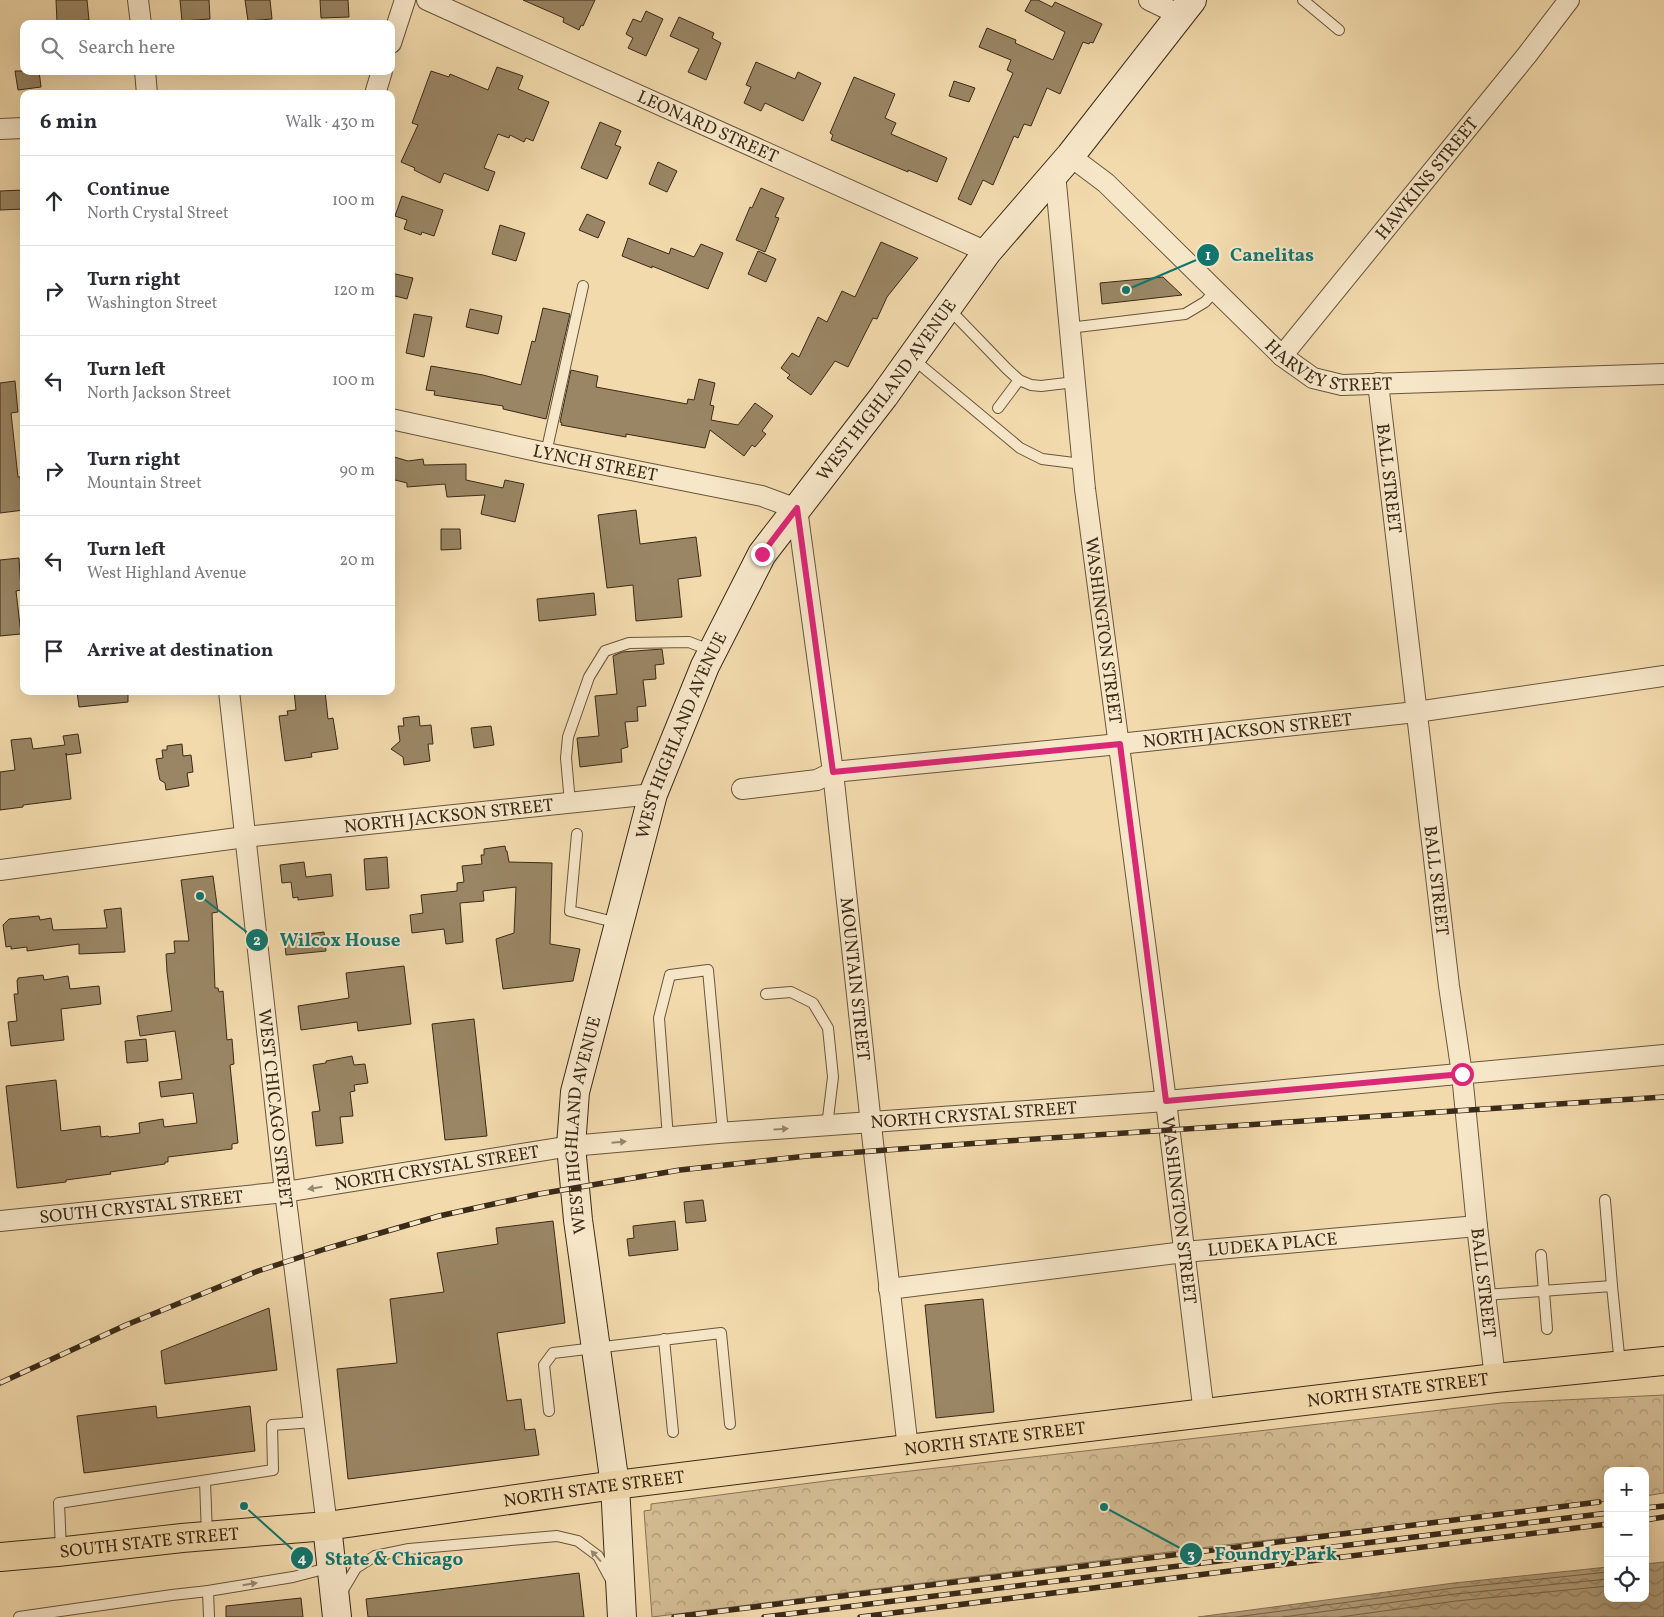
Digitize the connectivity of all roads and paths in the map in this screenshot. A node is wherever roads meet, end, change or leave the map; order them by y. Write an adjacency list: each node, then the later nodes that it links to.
1 (138, 0): 8 (street)
2 (405, 0): 10 (street)
3 (427, 0): 18 (street, LEONARD STREET)
4 (1149, 0): 7 (street)
5 (1303, 0): 9 (lane)
6 (1569, 0): 23 (street, HAWKINS STREET)
7 (1186, 8): 17 (main road, WEST HIGHLAND AVENUE)
8 (140, 20)
9 (1339, 30)
10 (395, 31)
11 (145, 75): 13 (street)
12 (381, 75): 14 (street)
13 (147, 90)
14 (377, 90)
15 (20, 128): 16 (street)
16 (0, 129)
17 (1063, 165): 18 (main road, WEST HIGHLAND AVENUE); 20 (street, HARVEY STREET); 22 (street, WASHINGTON STREET)
18 (987, 252): 21 (main road, WEST HIGHLAND AVENUE)
19 (584, 286): 31 (lane)
20 (1215, 290): 22 (lane); 23 (street, HARVEY STREET)
21 (947, 307): 24 (main road, WEST HIGHLAND AVENUE); 26 (lane)
22 (1069, 328): 27 (street, WASHINGTON STREET)
23 (1282, 356): 28 (street, HARVEY STREET)
24 (911, 357): 32 (lane); 33 (main road, WEST HIGHLAND AVENUE)
25 (1664, 374): 28 (street, HARVEY STREET)
26 (1019, 380): 27 (lane); 29 (lane)
27 (1075, 382): 32 (street, WASHINGTON STREET)
28 (1378, 383): 37 (street, BALL STREET)
29 (998, 408)
30 (395, 420): 31 (street, LYNCH STREET)
31 (546, 453): 33 (street, LYNCH STREET)
32 (1082, 464): 38 (street, WASHINGTON STREET)
33 (797, 508): 34 (main road, WEST HIGHLAND AVENUE); 39 (street, MOUNTAIN STREET)
34 (713, 652): 41 (main road, WEST HIGHLAND AVENUE); 42 (lane)
35 (1664, 676): 37 (street, NORTH JACKSON STREET)
36 (229, 695): 44 (street, WEST CHICAGO STREET)
37 (1416, 712): 38 (street, NORTH JACKSON STREET); 49 (street, BALL STREET)
38 (1120, 744): 39 (street, NORTH JACKSON STREET); 50 (street, WASHINGTON STREET)
39 (833, 772): 40 (street, NORTH JACKSON STREET); 51 (street, MOUNTAIN STREET)
40 (742, 789)
41 (653, 794): 42 (street, NORTH JACKSON STREET); 46 (main road, WEST HIGHLAND AVENUE)
42 (570, 802): 44 (street, NORTH JACKSON STREET)
43 (577, 834): 46 (lane)
44 (245, 836): 45 (street, NORTH JACKSON STREET); 56 (street, WEST CHICAGO STREET)
45 (0, 870)
46 (619, 923): 55 (main road, WEST HIGHLAND AVENUE)
47 (766, 994): 52 (lane)
48 (1664, 1056): 49 (street, NORTH CRYSTAL STREET)
49 (1462, 1074): 50 (street, NORTH CRYSTAL STREET); 59 (street, BALL STREET)
50 (1166, 1101): 51 (street, NORTH CRYSTAL STREET); 60 (street, WASHINGTON STREET)
51 (872, 1123): 52 (street, NORTH CRYSTAL STREET); 63 (street, MOUNTAIN STREET)
52 (827, 1126): 53 (street, NORTH CRYSTAL STREET, one-way to 52)
53 (723, 1133): 54 (street, NORTH CRYSTAL STREET); 54 (lane)
54 (668, 1138): 55 (street, NORTH CRYSTAL STREET, one-way to 54)
55 (571, 1146): 56 (street, NORTH CRYSTAL STREET, one-way to 56); 68 (main road, WEST HIGHLAND AVENUE)
56 (285, 1192): 58 (street, SOUTH CRYSTAL STREET); 74 (street, WEST CHICAGO STREET)
57 (1605, 1200): 62 (lane)
58 (0, 1221)
59 (1477, 1226): 60 (street, LUDEKA PLACE); 65 (street, BALL STREET)
60 (1184, 1252): 63 (street, LUDEKA PLACE); 73 (street, WASHINGTON STREET)
61 (1541, 1255): 64 (lane)
62 (1612, 1286): 64 (lane); 70 (lane)
63 (890, 1289): 77 (street, MOUNTAIN STREET)
64 (1543, 1291): 65 (lane); 66 (lane)
65 (1485, 1295): 71 (street, BALL STREET)
66 (1547, 1329)
67 (664, 1339): 68 (lane); 75 (lane); 76 (lane)
68 (596, 1347): 72 (lane); 79 (main road, WEST HIGHLAND AVENUE)
69 (1664, 1361): 70 (main road, NORTH STATE STREET)
70 (1620, 1365): 71 (main road, NORTH STATE STREET)
71 (1495, 1378): 73 (main road, NORTH STATE STREET)
72 (549, 1411)
73 (1204, 1414): 77 (main road, NORTH STATE STREET)
74 (314, 1422): 78 (lane); 80 (street, WEST CHICAGO STREET)
75 (730, 1424)
76 (673, 1432)
77 (908, 1449): 79 (main road, NORTH STATE STREET)
78 (205, 1481): 81 (lane); 82 (lane)
79 (615, 1485): 80 (main road, NORTH STATE STREET); 86 (main road, WEST HIGHLAND AVENUE)
80 (328, 1526): 81 (main road, SOUTH STATE STREET); 84 (main road)
81 (207, 1536): 82 (main road, SOUTH STATE STREET)
82 (61, 1552): 83 (main road, SOUTH STATE STREET)
83 (0, 1557)
84 (330, 1561): 85 (lane, one-way to 84); 89 (main road)
85 (208, 1591): 87 (lane); 88 (lane)
86 (622, 1607): 89 (lane, one-way to 89)
87 (19, 1617)
88 (209, 1617)
89 (338, 1617)

